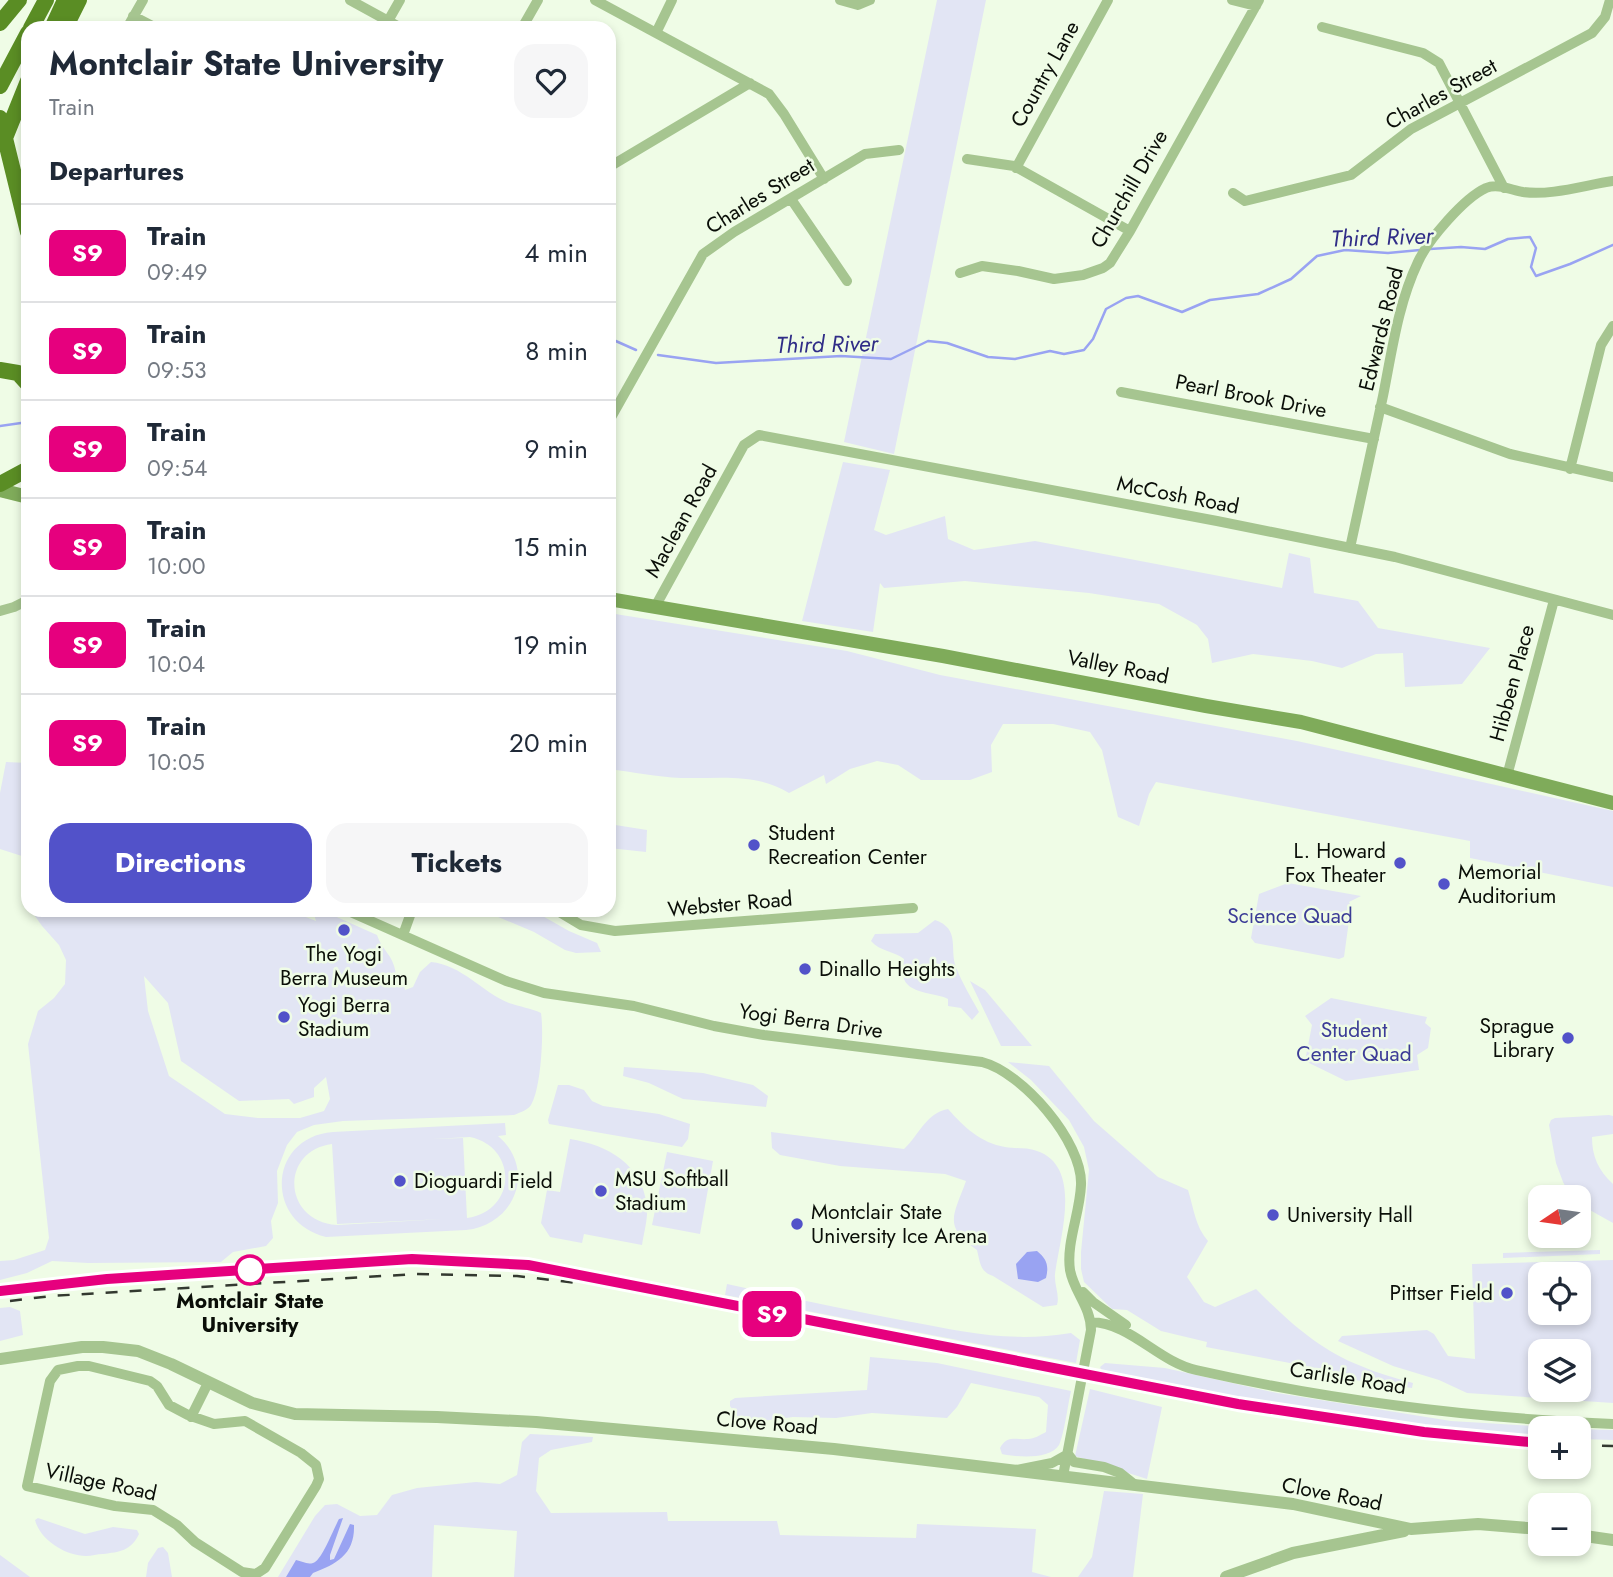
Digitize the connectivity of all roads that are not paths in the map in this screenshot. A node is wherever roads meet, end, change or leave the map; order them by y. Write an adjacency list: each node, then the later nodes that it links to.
1 (19, 0): 26 (highway)
2 (46, 0): 18 (highway)
3 (65, 0): 19 (highway)
4 (79, 0): 20 (highway)
5 (143, 0): 17 (street)
6 (351, 0): 23 (street)
7 (400, 0): 24 (street)
8 (538, 0): 25 (street)
9 (595, 0): 28 (street)
10 (671, 0): 28 (street)
11 (841, 0): 12 (street)
12 (870, 0)
13 (1108, 0): 39 (street, Country Lane)
14 (1232, 0): 16 (street)
15 (1610, 0): 33 (street, Charles Street)
16 (1257, 3): 46 (street, Churchill Drive)
17 (133, 16): 21 (street); 22 (street)
18 (35, 21)
19 (55, 21)
20 (68, 21)
21 (130, 21)
22 (143, 21)
23 (382, 21)
24 (388, 21)
25 (526, 21)
26 (0, 23)
27 (1322, 27): 33 (street)
28 (656, 33): 30 (street)
29 (21, 46): 31 (highway)
30 (750, 83): 38 (street); 40 (street)
31 (0, 86)
32 (21, 98): 35 (highway)
33 (1461, 103): 42 (street); 43 (street, Charles Street)
34 (0, 118): 45 (highway)
35 (0, 150)
36 (899, 150): 40 (street, Charles Street)
37 (967, 159): 39 (street)
38 (616, 163)
39 (1016, 167): 46 (street)
40 (824, 179): 44 (street, Charles Street)
41 (1613, 181): 42 (street, Edwards Road)
42 (1504, 188): 53 (street, Edwards Road)
43 (1233, 193)
44 (791, 199): 48 (street); 54 (street, Charles Street)
45 (21, 205)
46 (1130, 232): 47 (street, Churchill Drive)
47 (960, 273)
48 (847, 281)
49 (1613, 326): 57 (street)
50 (0, 369): 51 (highway)
51 (21, 376)
52 (1121, 391): 55 (street, Pearl Brook Drive)
53 (1380, 407): 55 (street, Edwards Road); 57 (street)
54 (616, 409)
55 (1374, 439): 64 (street, Edwards Road)
56 (740, 453): 64 (street, McCosh Road); 68 (street, Maclean Road)
57 (1570, 469): 59 (street)
58 (21, 473): 60 (highway)
59 (1613, 477)
60 (0, 487): 61 (main road)
61 (21, 494)
62 (0, 500): 63 (main road)
63 (21, 504)
64 (1350, 548): 66 (street, McCosh Road)
65 (616, 600): 68 (main road, Valley Road)
66 (1554, 600): 70 (street, McCosh Road); 71 (street, Hibben Place)
67 (21, 604): 69 (street)
68 (655, 607): 71 (main road, Valley Road)
69 (0, 611)
70 (1613, 615)
71 (1507, 775): 72 (main road, Valley Road)
72 (1613, 803)
73 (913, 908): 76 (street, Webster Road)
74 (362, 917): 77 (street, Yogi Berra Drive)
75 (409, 917): 77 (street)
76 (568, 917)
77 (403, 935): 78 (street, Yogi Berra Drive)
78 (1072, 1276): 79 (street, Yogi Berra Drive); 80 (street)
79 (1091, 1322): 80 (street, Carlisle Road); 85 (street)
80 (1154, 1351): 84 (street, Carlisle Road)
81 (0, 1359): 82 (street, Clove Road)
82 (208, 1383): 83 (street); 86 (street, Clove Road)
83 (191, 1417): 83 (street, Village Road)
84 (1613, 1424)
85 (1068, 1454): 86 (street); 87 (street); 88 (street)
86 (1016, 1470): 87 (street, Clove Road)
87 (1063, 1476): 88 (street, Clove Road)
88 (1135, 1485): 90 (street, Clove Road)
89 (1528, 1528): 90 (street, Clove Road)
90 (1411, 1529): 93 (street)
91 (1591, 1537): 92 (street)
92 (1613, 1540)
93 (1226, 1577)

